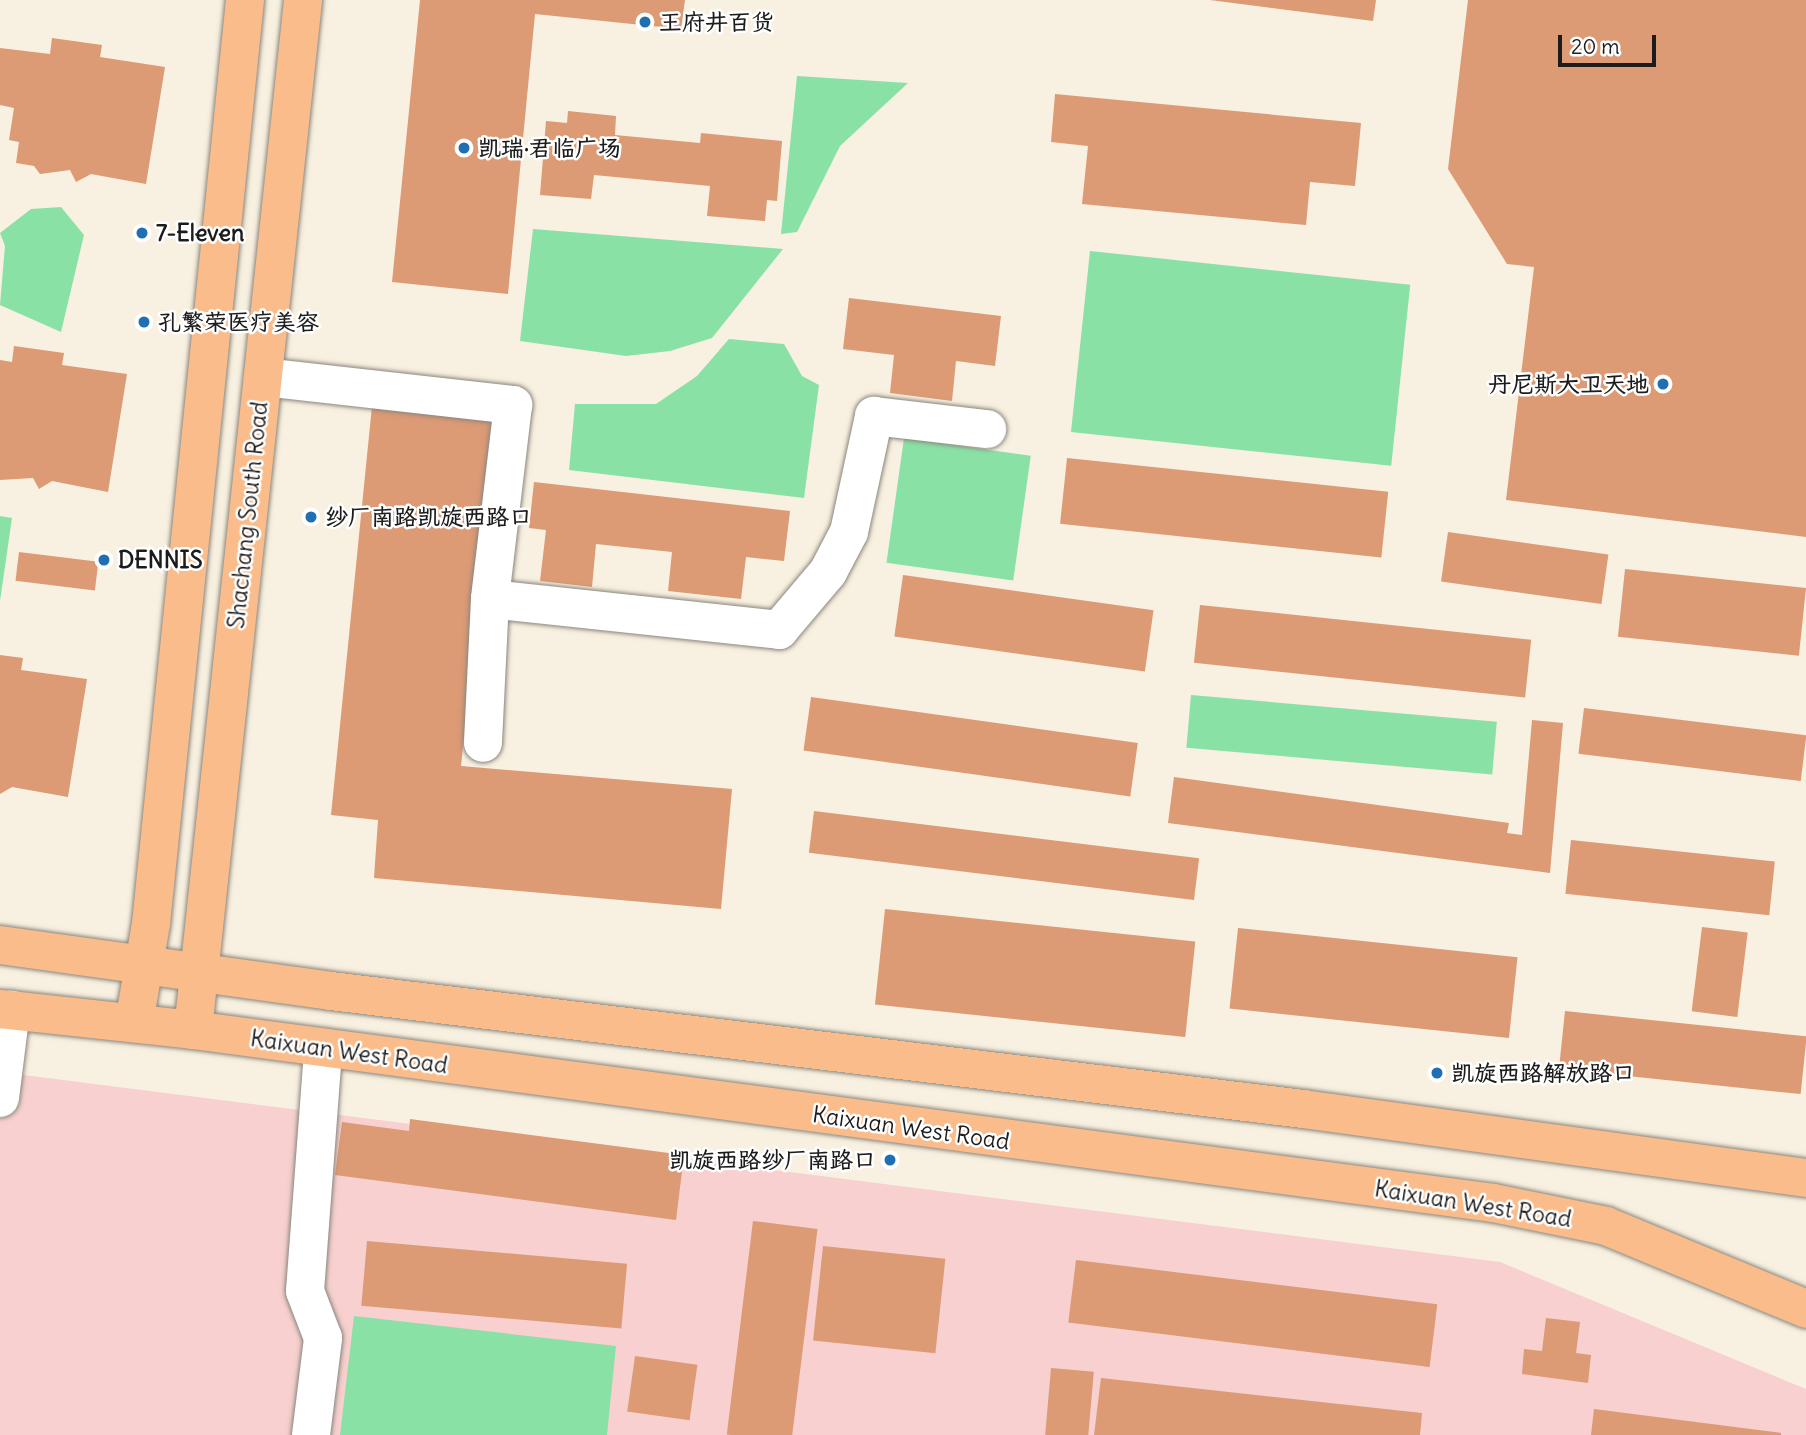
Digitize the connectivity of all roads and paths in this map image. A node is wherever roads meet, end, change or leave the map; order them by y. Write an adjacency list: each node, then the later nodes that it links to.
1 (245, 0): 8 (main road)
2 (303, 0): 3 (main road, Shachang South Road)
3 (263, 377): 5 (lane); 9 (main road, Shachang South Road)
4 (987, 429): 5 (lane)
5 (490, 599): 6 (lane)
6 (483, 743)
7 (0, 945): 8 (main road)
8 (145, 966): 9 (main road); 11 (main road)
9 (200, 971): 12 (main road, Shachang South Road); 15 (main road)
10 (6, 1009): 11 (main road, Kaixuan West Road); 14 (lane)
11 (134, 1023): 12 (main road, Kaixuan West Road)
12 (193, 1030): 13 (main road, Kaixuan West Road)
13 (323, 1049): 16 (main road, Kaixuan West Road); 17 (lane)
14 (0, 1098)
15 (1806, 1178)
16 (1806, 1309)
17 (311, 1435)

